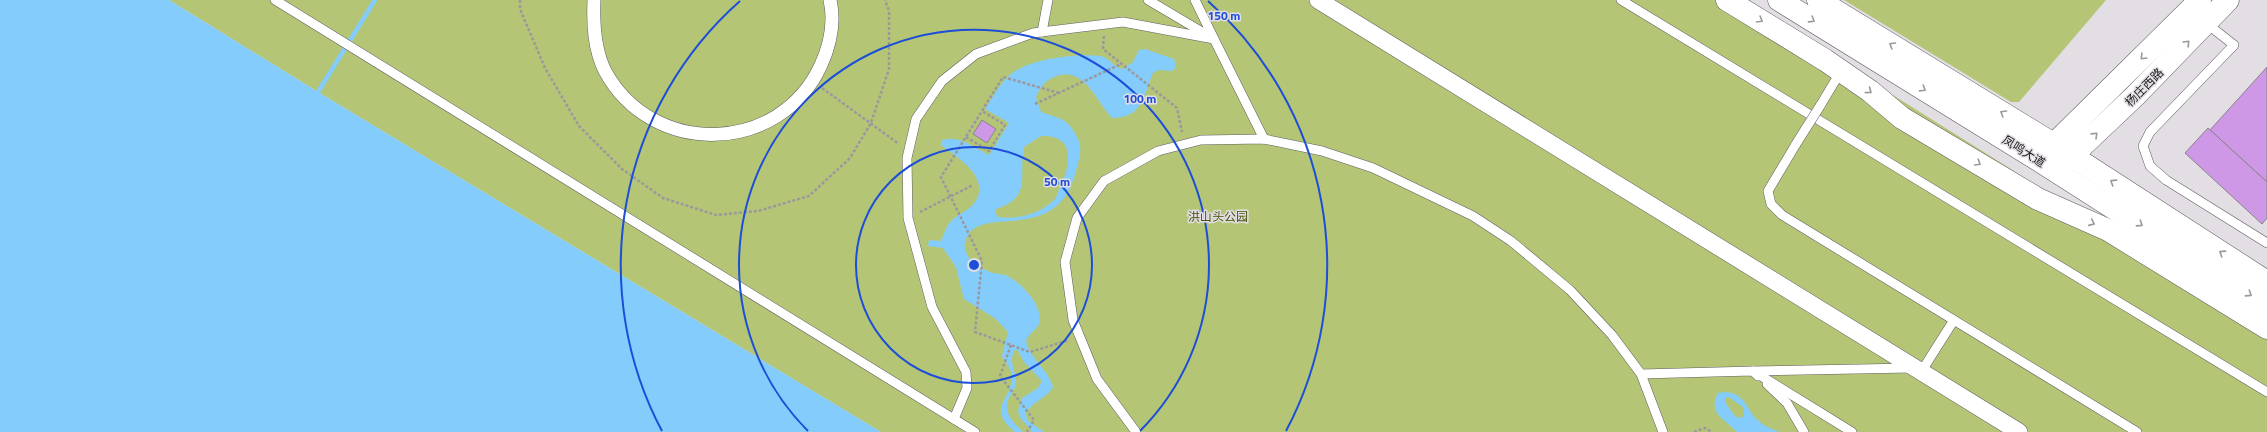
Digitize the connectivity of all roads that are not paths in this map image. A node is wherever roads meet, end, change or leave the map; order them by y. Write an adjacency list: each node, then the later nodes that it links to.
1 (275, 0): 30 (lane)
2 (594, 0): 3 (street)
3 (830, 0)
4 (1048, 0): 15 (lane)
5 (1148, 0): 16 (lane)
6 (1195, 0): 16 (lane)
7 (1318, 0): 26 (street)
8 (1621, 0): 29 (lane)
9 (1727, 0): 17 (street, one-way to 17)
10 (1779, 0): 20 (street, 凤鸣大道, one-way to 20)
11 (1818, 0): 19 (street, 凤鸣大道, one-way to 11)
12 (2200, 0): 19 (street, 杨庄西路, one-way to 19)
13 (2228, 0): 14 (street, 杨庄西路)
14 (2206, 23): 19 (street, 杨庄西路, one-way to 14); 21 (lane)
15 (1042, 32): 16 (lane); 30 (lane)
16 (1214, 39): 18 (lane)
17 (1841, 71): 24 (lane, bridge); 25 (street, one-way to 25)
18 (1264, 139): 28 (lane); 32 (lane)
19 (2064, 151): 20 (street, 杨庄西路); 22 (street, 凤鸣大道, one-way to 19)
20 (2047, 165): 23 (street, 凤鸣大道, one-way to 23)
21 (2267, 243)
22 (2267, 282)
23 (2267, 306)
24 (1954, 320): 26 (lane); 37 (lane)
25 (2267, 328)
26 (1918, 370): 27 (lane); 36 (street)
27 (1753, 371): 28 (lane); 34 (lane); 35 (lane)
28 (1641, 374): 33 (lane)
29 (2267, 392)
30 (954, 419): 31 (lane)
31 (974, 432)
32 (1136, 432)
33 (1663, 432)
34 (1804, 432)
35 (1852, 432)
36 (2019, 432)
37 (2137, 432)

